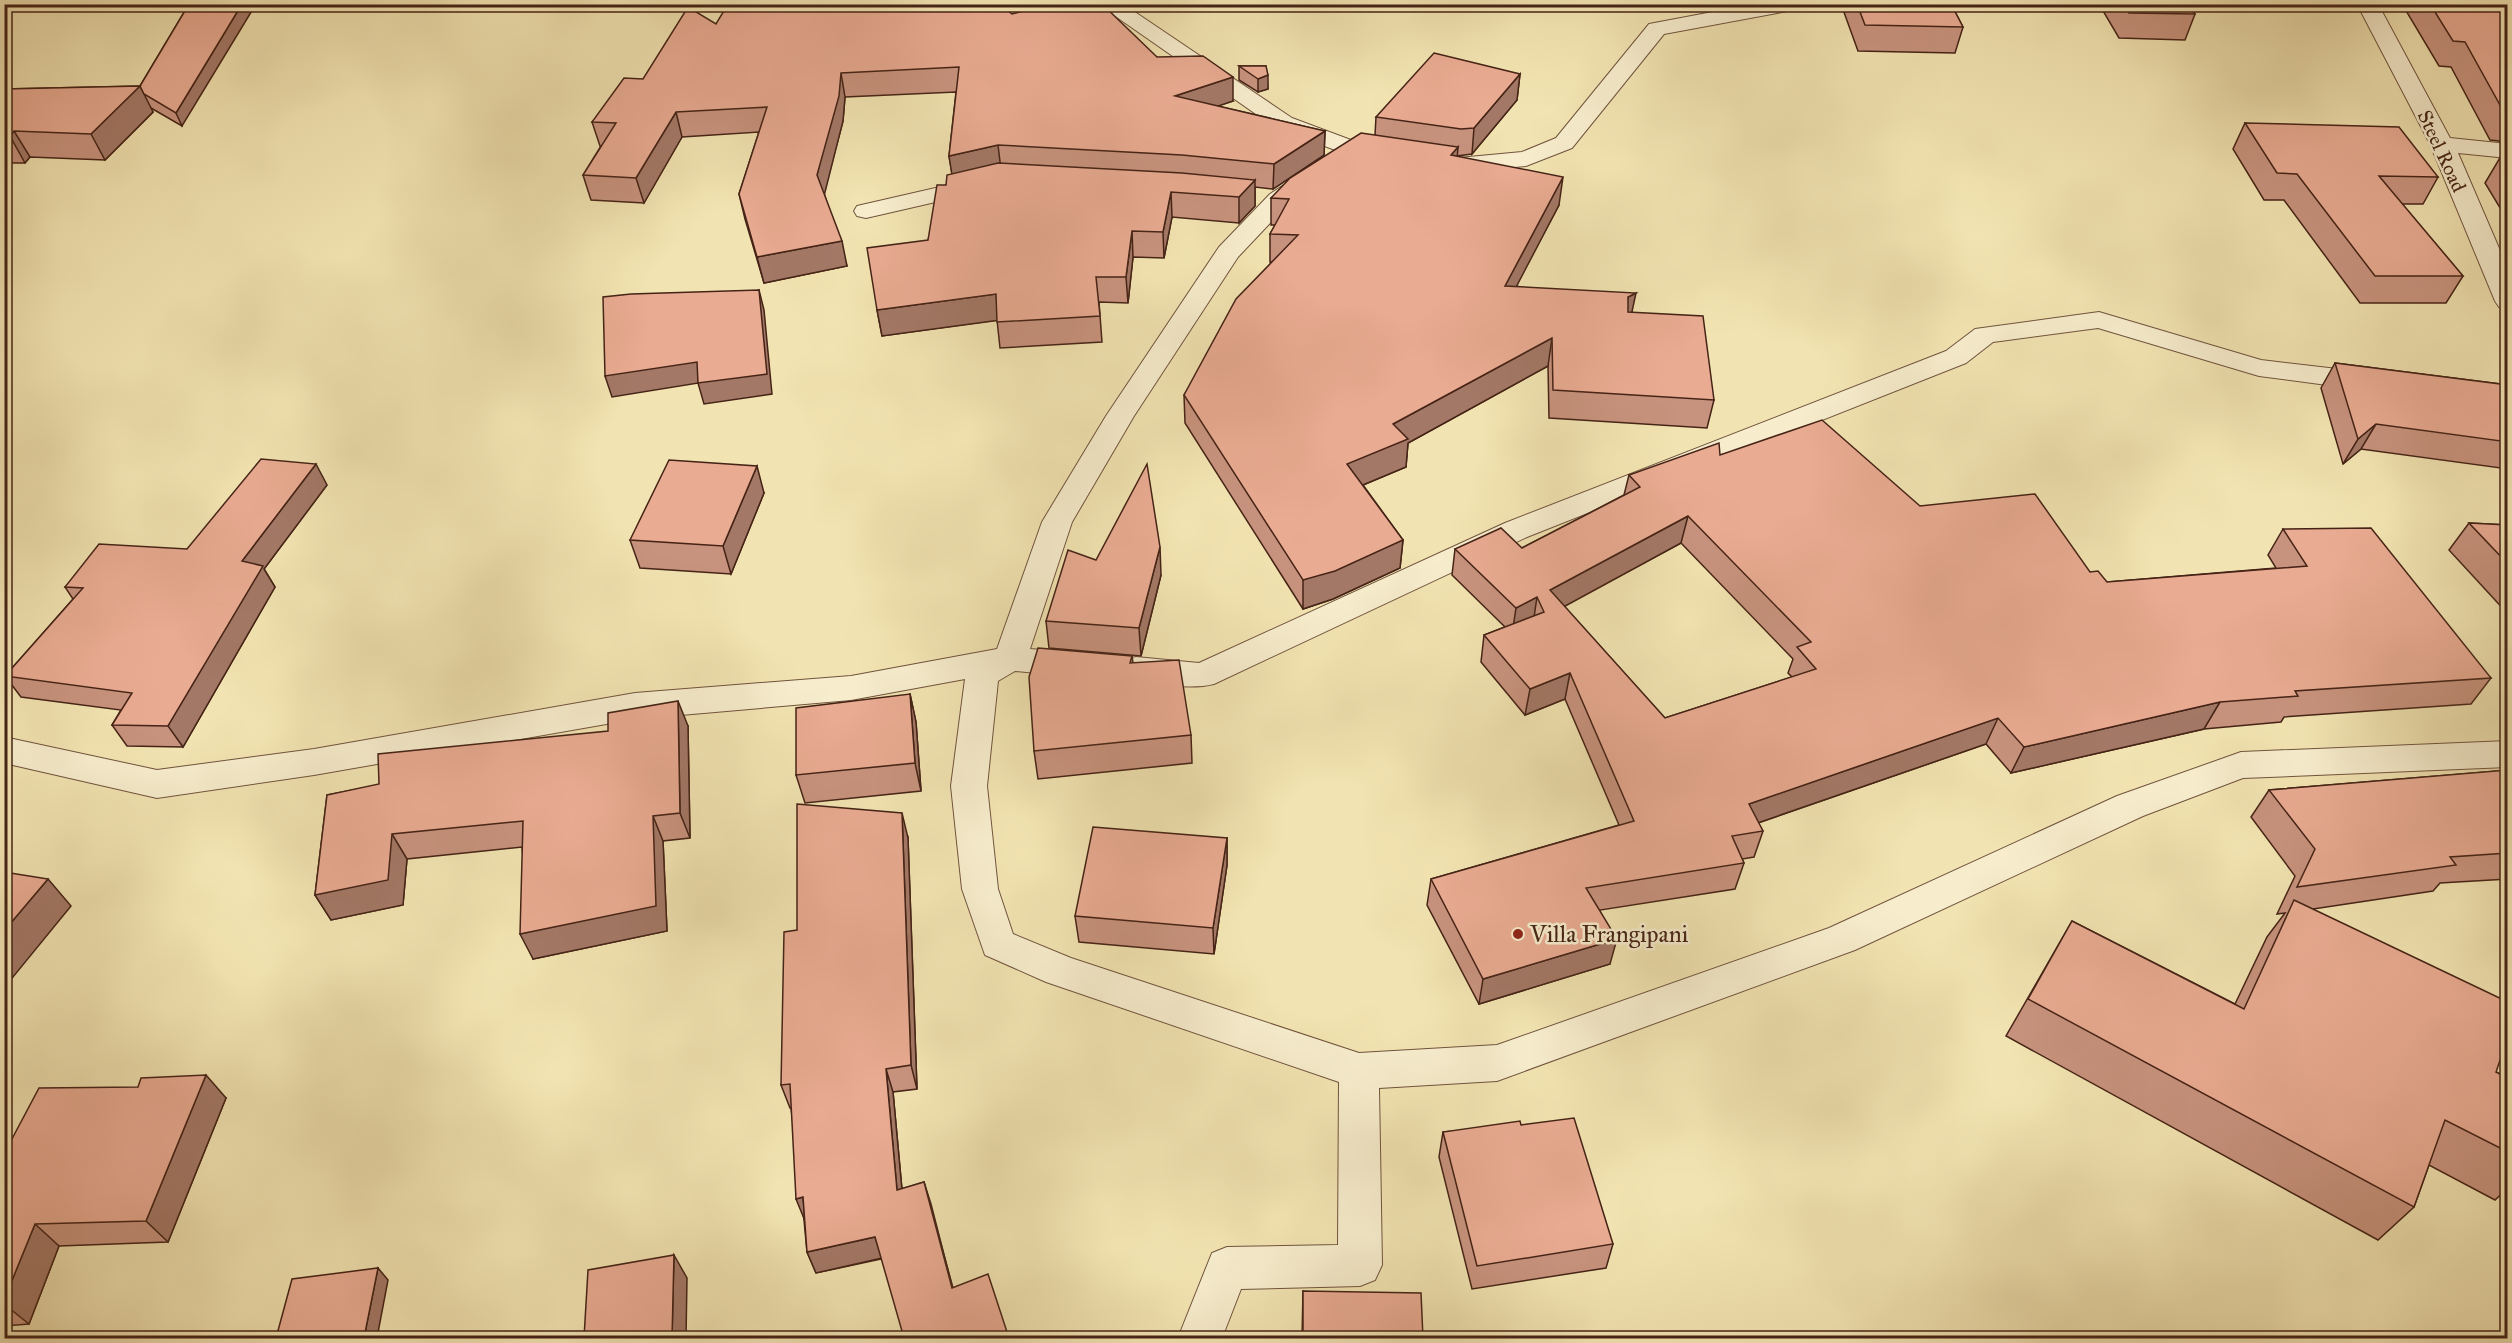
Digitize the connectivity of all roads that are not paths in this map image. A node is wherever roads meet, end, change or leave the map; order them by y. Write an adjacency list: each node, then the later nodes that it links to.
1 (1108, 4): 5 (street)
2 (1793, 4): 5 (street)
3 (2367, 4): 4 (street, Steel Road)
4 (2442, 144): 6 (street); 9 (street, Steel Road)
5 (1354, 149): 11 (street)
6 (2508, 151)
7 (1001, 179): 8 (street)
8 (866, 211)
9 (2508, 301)
10 (2401, 386): 11 (street)
11 (1010, 659): 12 (street); 14 (street)
12 (4, 750)
13 (2508, 754): 14 (street)
14 (1359, 1071): 15 (street)
15 (1200, 1338)

